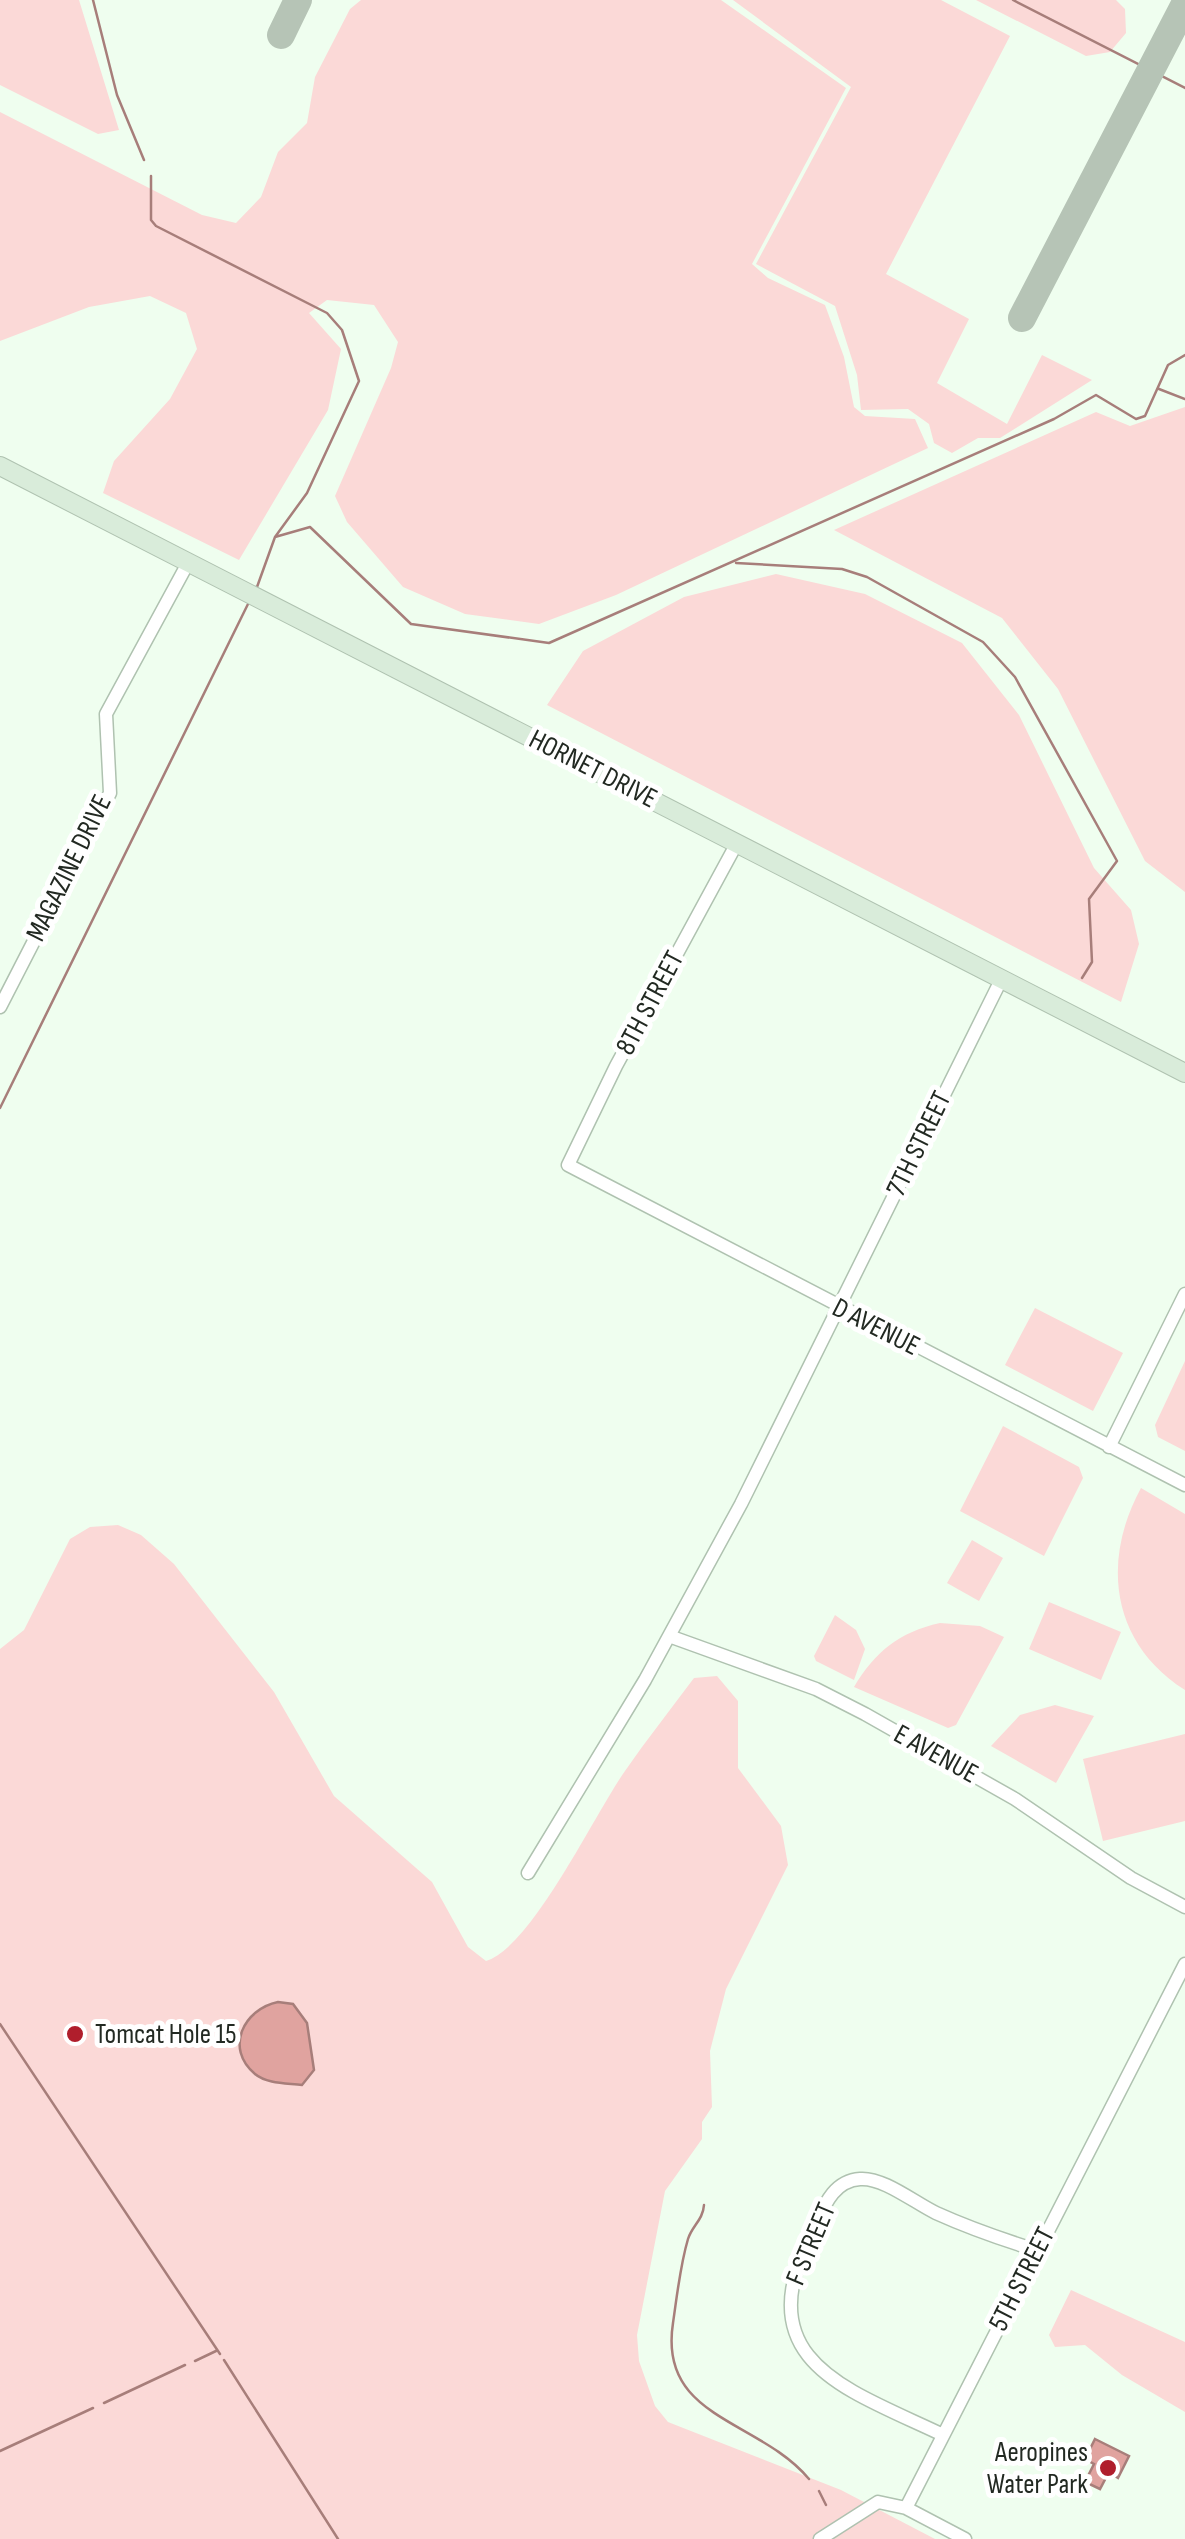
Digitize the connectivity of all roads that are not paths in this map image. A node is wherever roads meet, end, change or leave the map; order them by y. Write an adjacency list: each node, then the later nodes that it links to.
1 (0, 466): 2 (main road, HORNET DRIVE)
2 (188, 563): 3 (main road, HORNET DRIVE); 5 (street, MAGAZINE DRIVE)
3 (737, 843): 4 (main road, HORNET DRIVE); 7 (street, 8TH STREET)
4 (1001, 980): 6 (main road, HORNET DRIVE); 9 (street, 7TH STREET)
5 (0, 1007)
6 (1185, 1073)
7 (568, 1165): 9 (street, D AVENUE)
8 (1185, 1294): 10 (street)
9 (839, 1309): 10 (street, D AVENUE); 12 (street, 7TH STREET)
10 (1108, 1446): 11 (street, D AVENUE)
11 (1185, 1486)
12 (669, 1636): 13 (street, 7TH STREET); 14 (street, E AVENUE)
13 (528, 1873)
14 (1185, 1907)
15 (1185, 1964): 16 (street, 5TH STREET)
16 (1036, 2250): 17 (street, 5TH STREET); 17 (street, F STREET)
17 (943, 2435): 18 (street, 5TH STREET)
18 (906, 2508): 19 (street); 20 (street)
19 (820, 2539)
20 (966, 2539)

